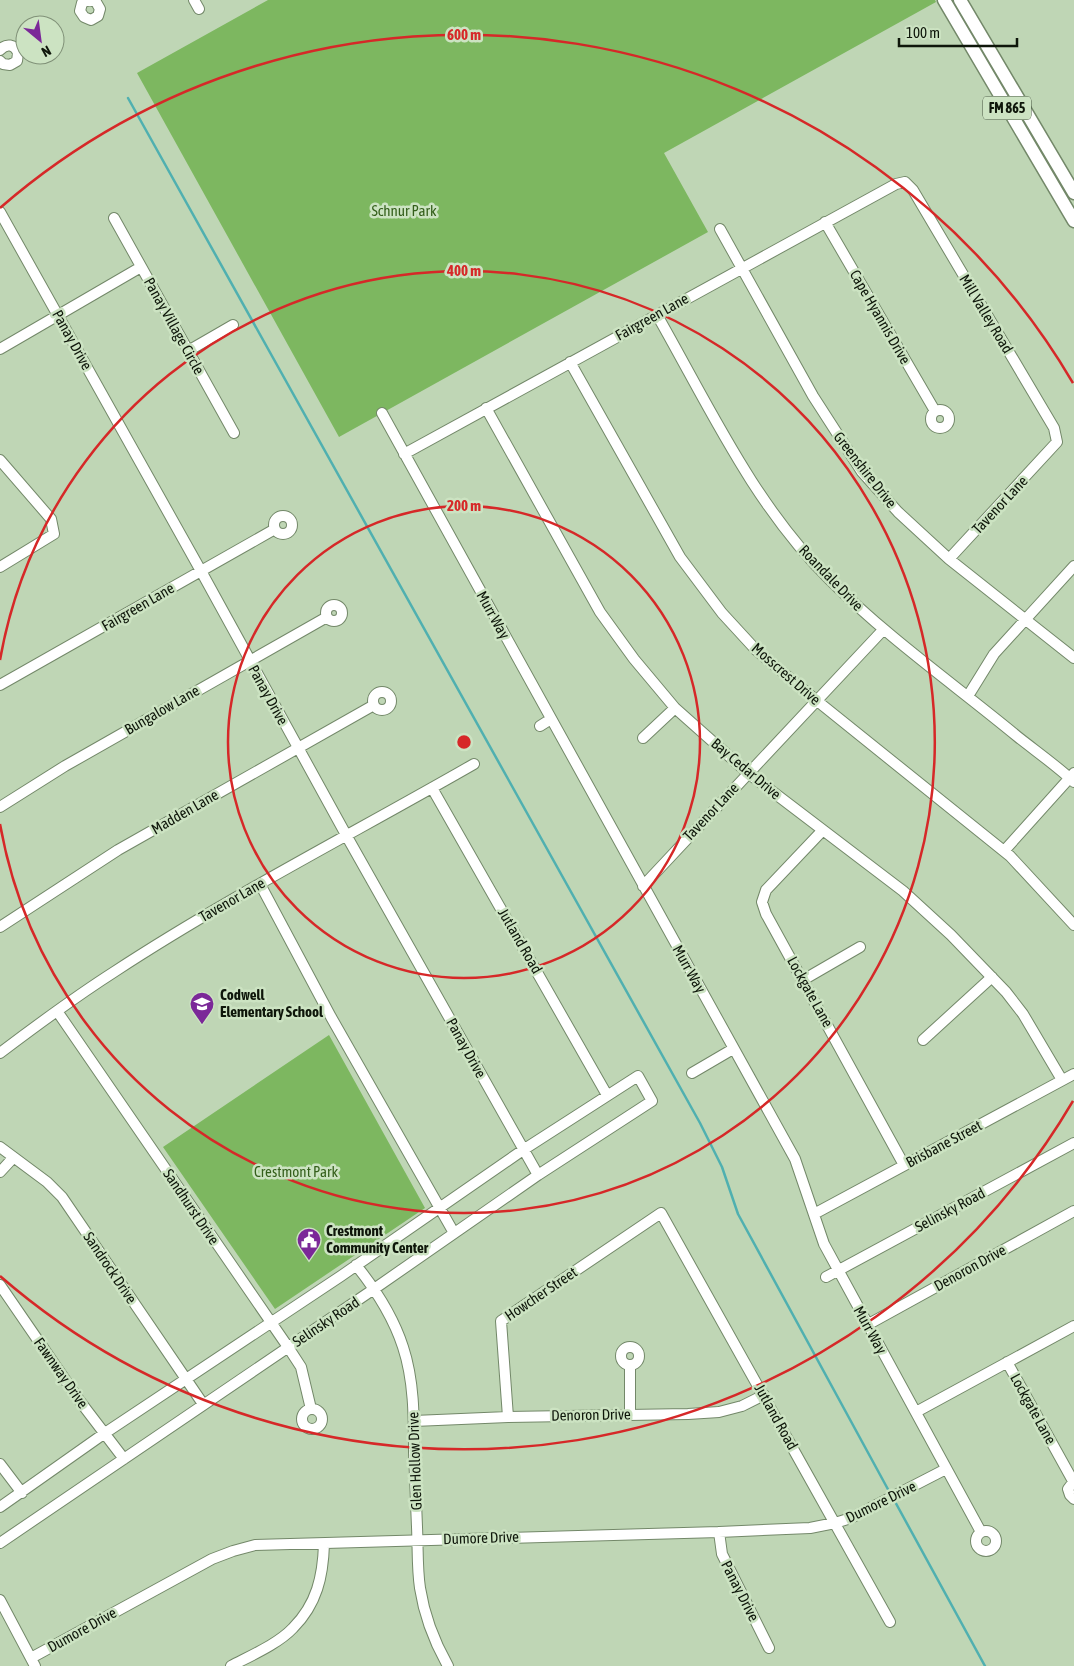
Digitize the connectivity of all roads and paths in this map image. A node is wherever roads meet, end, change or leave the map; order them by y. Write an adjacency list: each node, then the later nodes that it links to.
1 (944, 0): 6 (main road, FM 865)
2 (960, 0): 5 (main road, FM 865)
3 (1, 46): 4 (street)
4 (0, 61)
5 (1027, 112): 6 (main road); 8 (main road, FM 865)
6 (1014, 120): 11 (main road, FM 865)
7 (901, 183): 12 (street, Fairgreen Lane); 26 (street, Mill Valley Road)
8 (1074, 193)
9 (0, 212): 16 (street, Panay Drive)
10 (114, 218): 14 (street, Panay Village Circle)
11 (1074, 221)
12 (826, 222): 15 (street, Fairgreen Lane); 23 (street, Cape Hyannis Drive)
13 (720, 229): 15 (street, Greenshire Drive)
14 (141, 267): 16 (street); 20 (street, Panay Village Circle)
15 (742, 268): 17 (street, Fairgreen Lane); 30 (street, Greenshire Drive)
16 (58, 314): 19 (street); 33 (street, Panay Drive)
17 (657, 315): 21 (street, Fairgreen Lane); 36 (street, Roandale Drive)
18 (233, 325): 20 (street)
19 (0, 348)
20 (188, 350): 25 (street, Panay Village Circle)
21 (570, 362): 22 (street, Fairgreen Lane); 41 (street, Mosscrest Drive)
22 (486, 408): 27 (street, Fairgreen Lane); 43 (street, Bay Cedar Drive)
23 (935, 411)
24 (382, 413): 27 (street, Murr Way)
25 (234, 433)
26 (1050, 451): 30 (street, Tavenor Lane)
27 (404, 454): 44 (street, Murr Way)
28 (0, 460): 32 (street)
29 (275, 529): 33 (street, Fairgreen Lane)
30 (949, 559): 35 (street, Greenshire Drive)
31 (1074, 566): 35 (street)
32 (0, 567)
33 (201, 571): 38 (street, Panay Drive); 39 (street, Fairgreen Lane)
34 (327, 617): 38 (street, Bungalow Lane)
35 (1025, 619): 37 (street, Greenshire Drive); 40 (street)
36 (883, 630): 40 (street, Roandale Drive); 41 (street, Tavenor Lane)
37 (1074, 658)
38 (248, 660): 47 (street, Panay Drive); 52 (street, Bungalow Lane)
39 (0, 685)
40 (968, 696): 50 (street, Roandale Drive)
41 (816, 700): 49 (street, Tavenor Lane); 55 (street, Mosscrest Drive)
42 (374, 705): 47 (street, Madden Lane)
43 (675, 708): 46 (street); 49 (street, Bay Cedar Drive)
44 (551, 719): 45 (street); 57 (street, Murr Way)
45 (540, 726)
46 (643, 738)
47 (298, 748): 54 (street, Panay Drive); 59 (street, Madden Lane)
48 (474, 764): 51 (street, Tavenor Lane)
49 (748, 773): 53 (street, Bay Cedar Drive); 57 (street, Tavenor Lane)
50 (1072, 778): 55 (street)
51 (432, 788): 54 (street, Tavenor Lane); 70 (street, Jutland Road)
52 (0, 807)
53 (822, 830): 61 (street, Bay Cedar Drive); 62 (street, Lockgate Lane)
54 (346, 836): 56 (street, Tavenor Lane); 73 (street, Panay Drive)
55 (1004, 851): 58 (street, Mosscrest Drive)
56 (260, 884): 63 (street, Tavenor Lane); 78 (street)
57 (643, 886): 65 (street, Murr Way)
58 (1074, 925)
59 (0, 927)
60 (860, 947): 62 (street)
61 (992, 977): 64 (street); 69 (street, Bay Cedar Drive)
62 (803, 980): 75 (street, Lockgate Lane)
63 (57, 1011): 66 (street, Tavenor Lane); 88 (street, Sandhurst Drive)
64 (923, 1040)
65 (733, 1049): 67 (street); 81 (street, Murr Way)
66 (0, 1053)
67 (692, 1073)
68 (1074, 1074): 69 (street, Brisbane Street)
69 (1062, 1080): 75 (street, Brisbane Street)
70 (607, 1095): 73 (street, Selinsky Road); 77 (street, Selinsky Road)
71 (1074, 1143): 84 (street, Selinsky Road)
72 (0, 1147): 74 (street, Sandrock Drive)
73 (523, 1150): 77 (street, Panay Drive); 78 (street, Selinsky Road)
74 (13, 1158): 76 (street); 94 (street, Sandrock Drive)
75 (904, 1165): 81 (street, Brisbane Street)
76 (0, 1172)
77 (538, 1175): 82 (street, Selinsky Road)
78 (440, 1208): 82 (street); 83 (street, Selinsky Road)
79 (1074, 1211): 89 (street, Denoron Drive)
80 (661, 1213): 95 (street, Jutland Road); 100 (street, Howcher Street)
81 (814, 1214): 84 (street, Murr Way)
82 (454, 1233): 87 (street, Selinsky Road)
83 (356, 1265): 87 (street, Glen Hollow Drive); 88 (street, Selinsky Road)
84 (838, 1271): 85 (street, Selinsky Road); 89 (street, Murr Way)
85 (826, 1277)
86 (0, 1285): 102 (street, Fawnway Drive)
87 (374, 1289): 91 (street, Selinsky Road); 101 (street, Glen Hollow Drive)
88 (270, 1323): 91 (street, Sandhurst Drive); 94 (street, Selinsky Road)
89 (867, 1325): 98 (street, Murr Way)
90 (1074, 1326): 92 (street)
91 (288, 1347): 96 (street, Selinsky Road); 97 (street, Sandhurst Drive)
92 (1007, 1362): 98 (street); 106 (street, Lockgate Lane)
93 (630, 1365): 99 (street)
94 (186, 1380): 96 (street, Sandrock Drive); 102 (street, Selinsky Road)
95 (764, 1395): 99 (street, Denoron Drive); 110 (street, Jutland Road)
96 (204, 1404): 103 (street, Selinsky Road)
97 (311, 1409)
98 (916, 1412): 105 (street, Murr Way)
99 (630, 1414): 100 (street, Denoron Drive)
100 (508, 1417): 101 (street, Denoron Drive)
101 (414, 1421): 113 (street, Glen Hollow Drive)
102 (105, 1433): 103 (street, Fawnway Drive); 107 (street, Selinsky Road)
103 (124, 1458): 114 (street, Selinsky Road)
104 (0, 1464): 107 (street)
105 (946, 1469): 110 (street, Dumore Drive); 112 (street, Murr Way)
106 (1074, 1481): 108 (street, Lockgate Lane)
107 (22, 1493): 109 (street, Selinsky Road)
108 (1074, 1499)
109 (0, 1507)
110 (835, 1523): 111 (street, Dumore Drive); 117 (street, Jutland Road)
111 (719, 1532): 113 (street, Dumore Drive); 118 (street, Panay Drive)
112 (981, 1532)
113 (418, 1540): 115 (street, Dumore Drive); 120 (street, Glen Hollow Drive)
114 (0, 1543)
115 (324, 1544): 119 (street, Dumore Drive); 121 (street)
116 (0, 1600): 119 (street)
117 (890, 1622)
118 (769, 1648)
119 (33, 1662)
120 (444, 1665)
121 (231, 1666)

